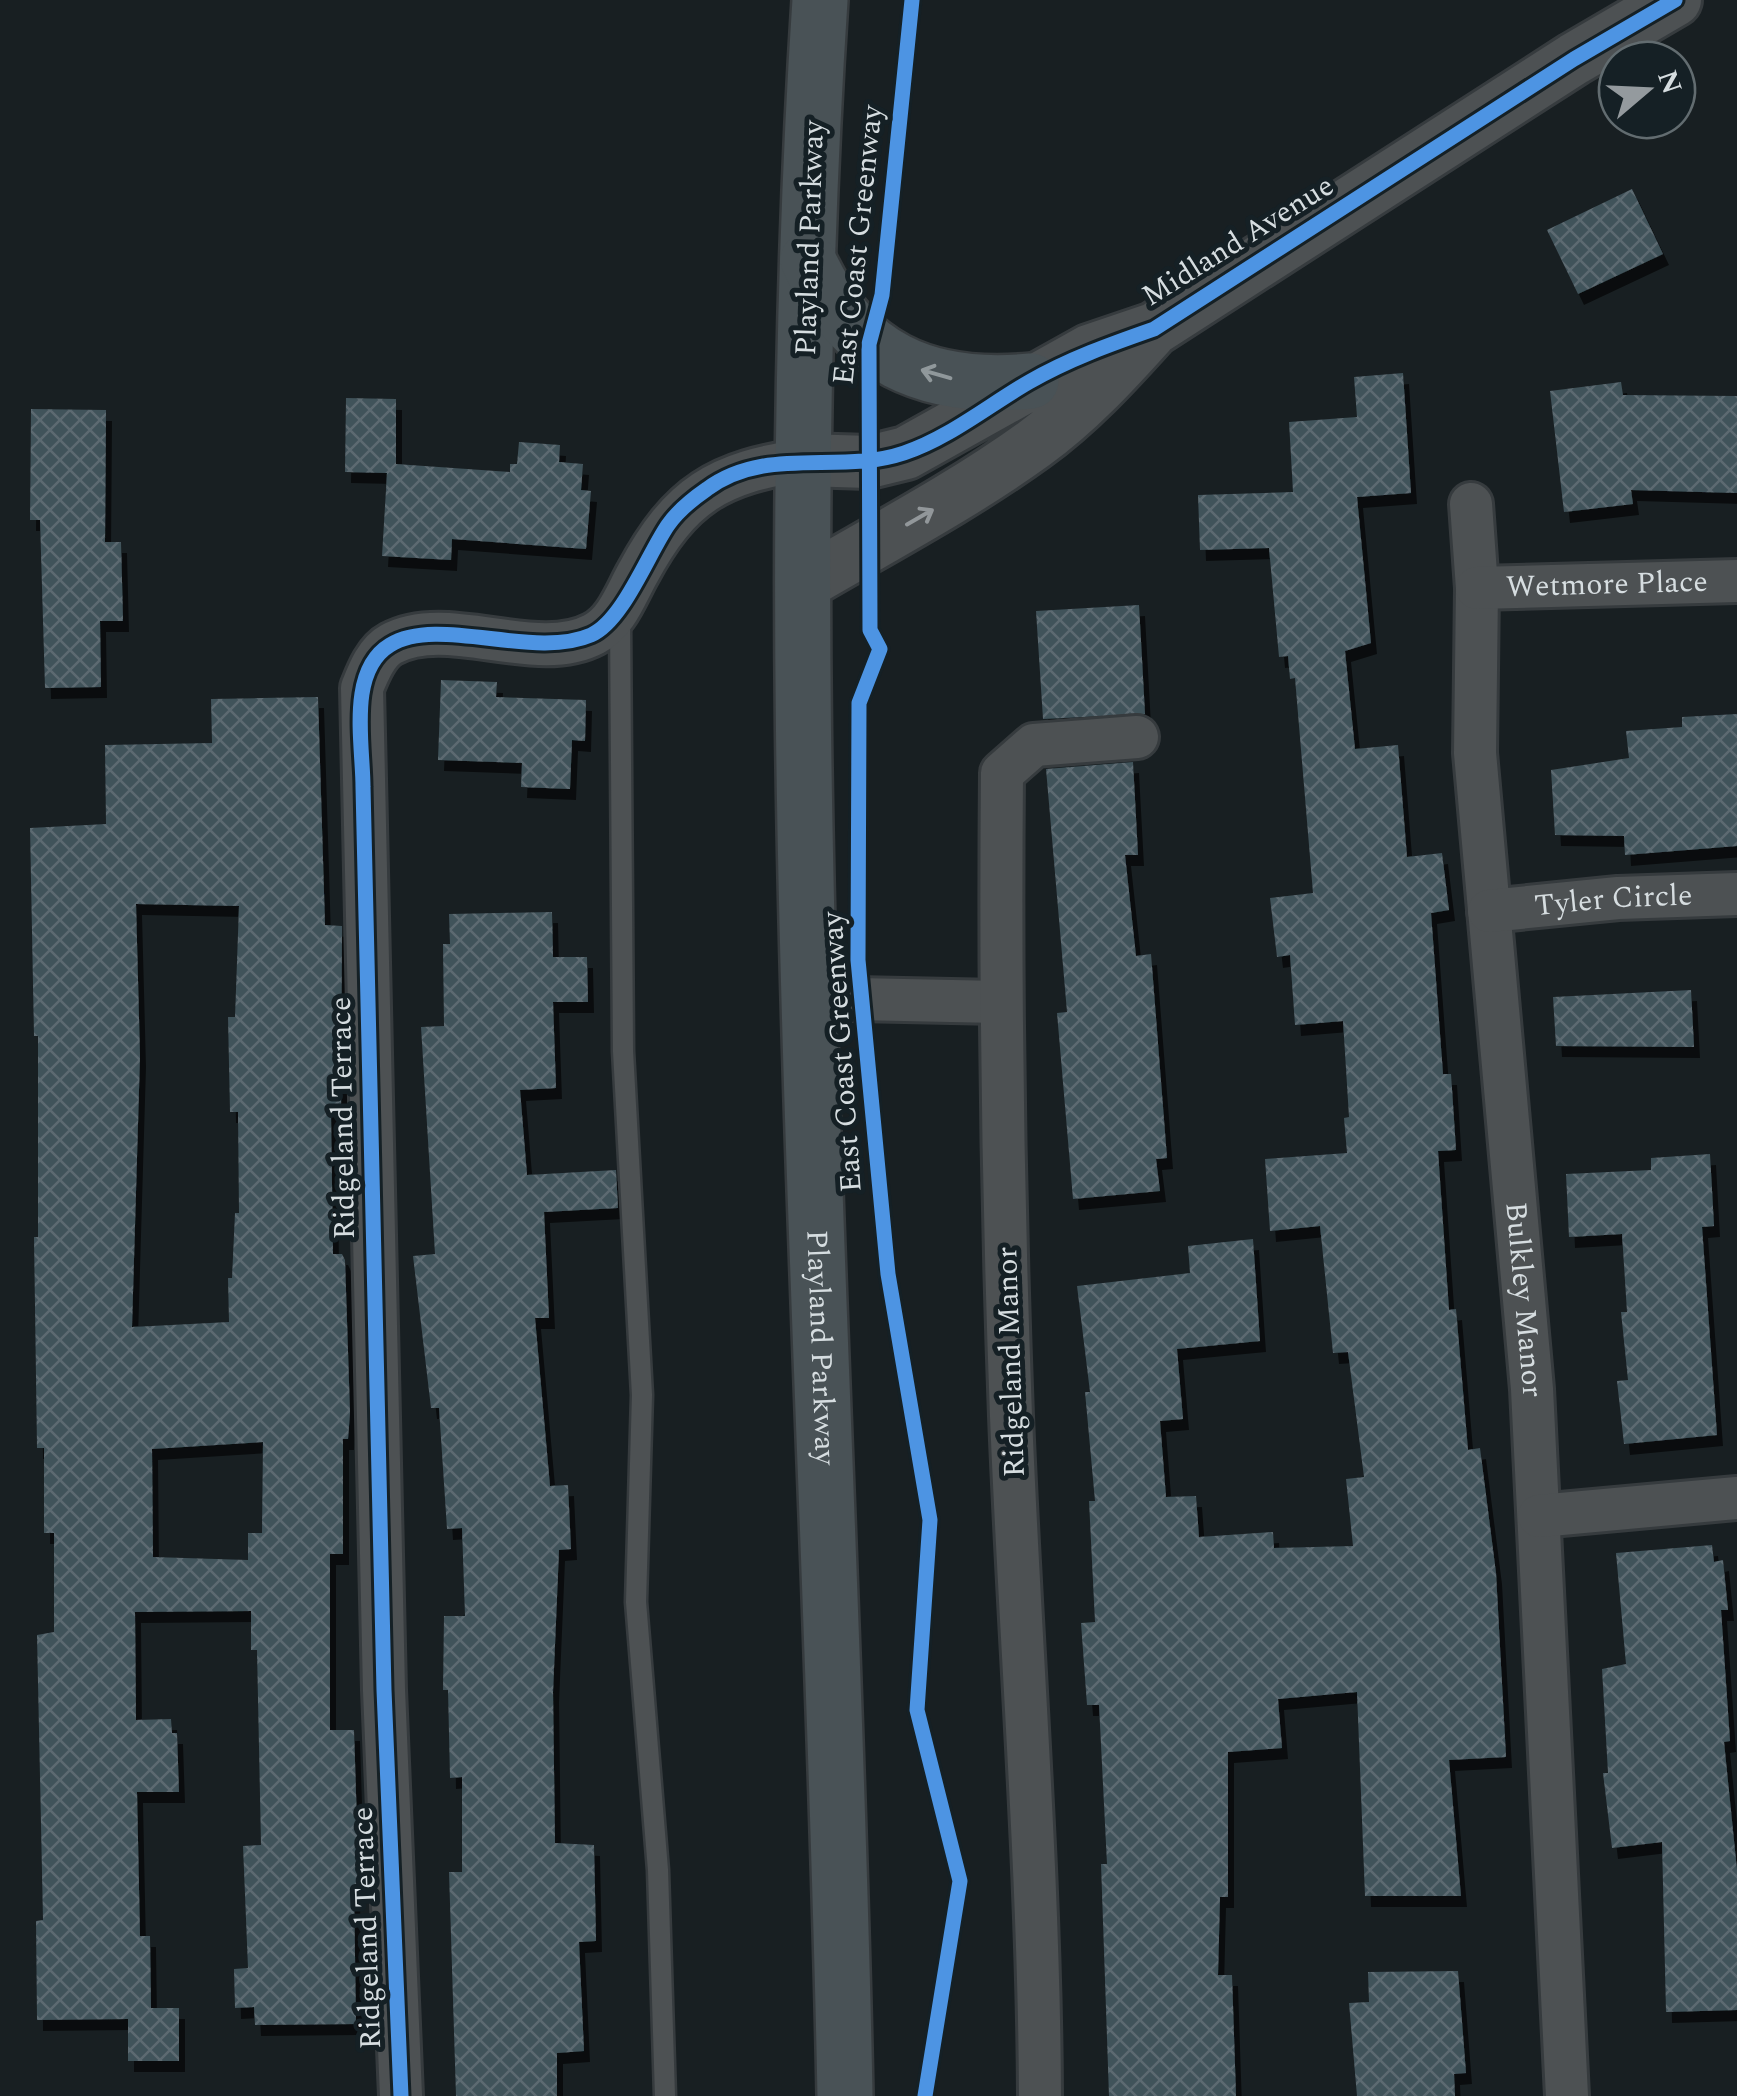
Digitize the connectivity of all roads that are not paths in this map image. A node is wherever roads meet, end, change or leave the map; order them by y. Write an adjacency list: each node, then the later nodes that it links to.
1 (820, 0): 3 (main road, Playland Parkway)
2 (1675, 0): 4 (street, Midland Avenue)
3 (808, 258): 5 (main road, one-way to 3); 6 (main road, Playland Parkway)
4 (1154, 329): 5 (street, Midland Avenue); 9 (street, Midland Avenue, one-way to 4)
5 (1032, 381): 6 (street, Midland Avenue)
6 (804, 460): 9 (main road, Playland Parkway); 11 (street, Ridgeland Terrace)
7 (1471, 504): 10 (street, Bulkley Manor)
8 (1737, 581): 10 (street, Wetmore Place)
9 (805, 582): 15 (main road, Playland Parkway)
10 (1478, 588): 14 (street, Bulkley Manor)
11 (620, 609): 19 (street, Ridgeland Terrace); 20 (lane)
12 (1137, 737): 16 (street, Ridgeland Manor)
13 (1737, 894): 14 (street, Tyler Circle)
14 (1489, 911): 18 (street, Bulkley Manor)
15 (810, 998): 16 (street); 21 (main road, Playland Parkway)
16 (1000, 1002): 22 (street, Ridgeland Manor)
17 (1737, 1498): 18 (street)
18 (1539, 1516): 23 (street, Bulkley Manor)
19 (401, 2096)
20 (665, 2096)
21 (845, 2096)
22 (1040, 2096)
23 (1568, 2096)

